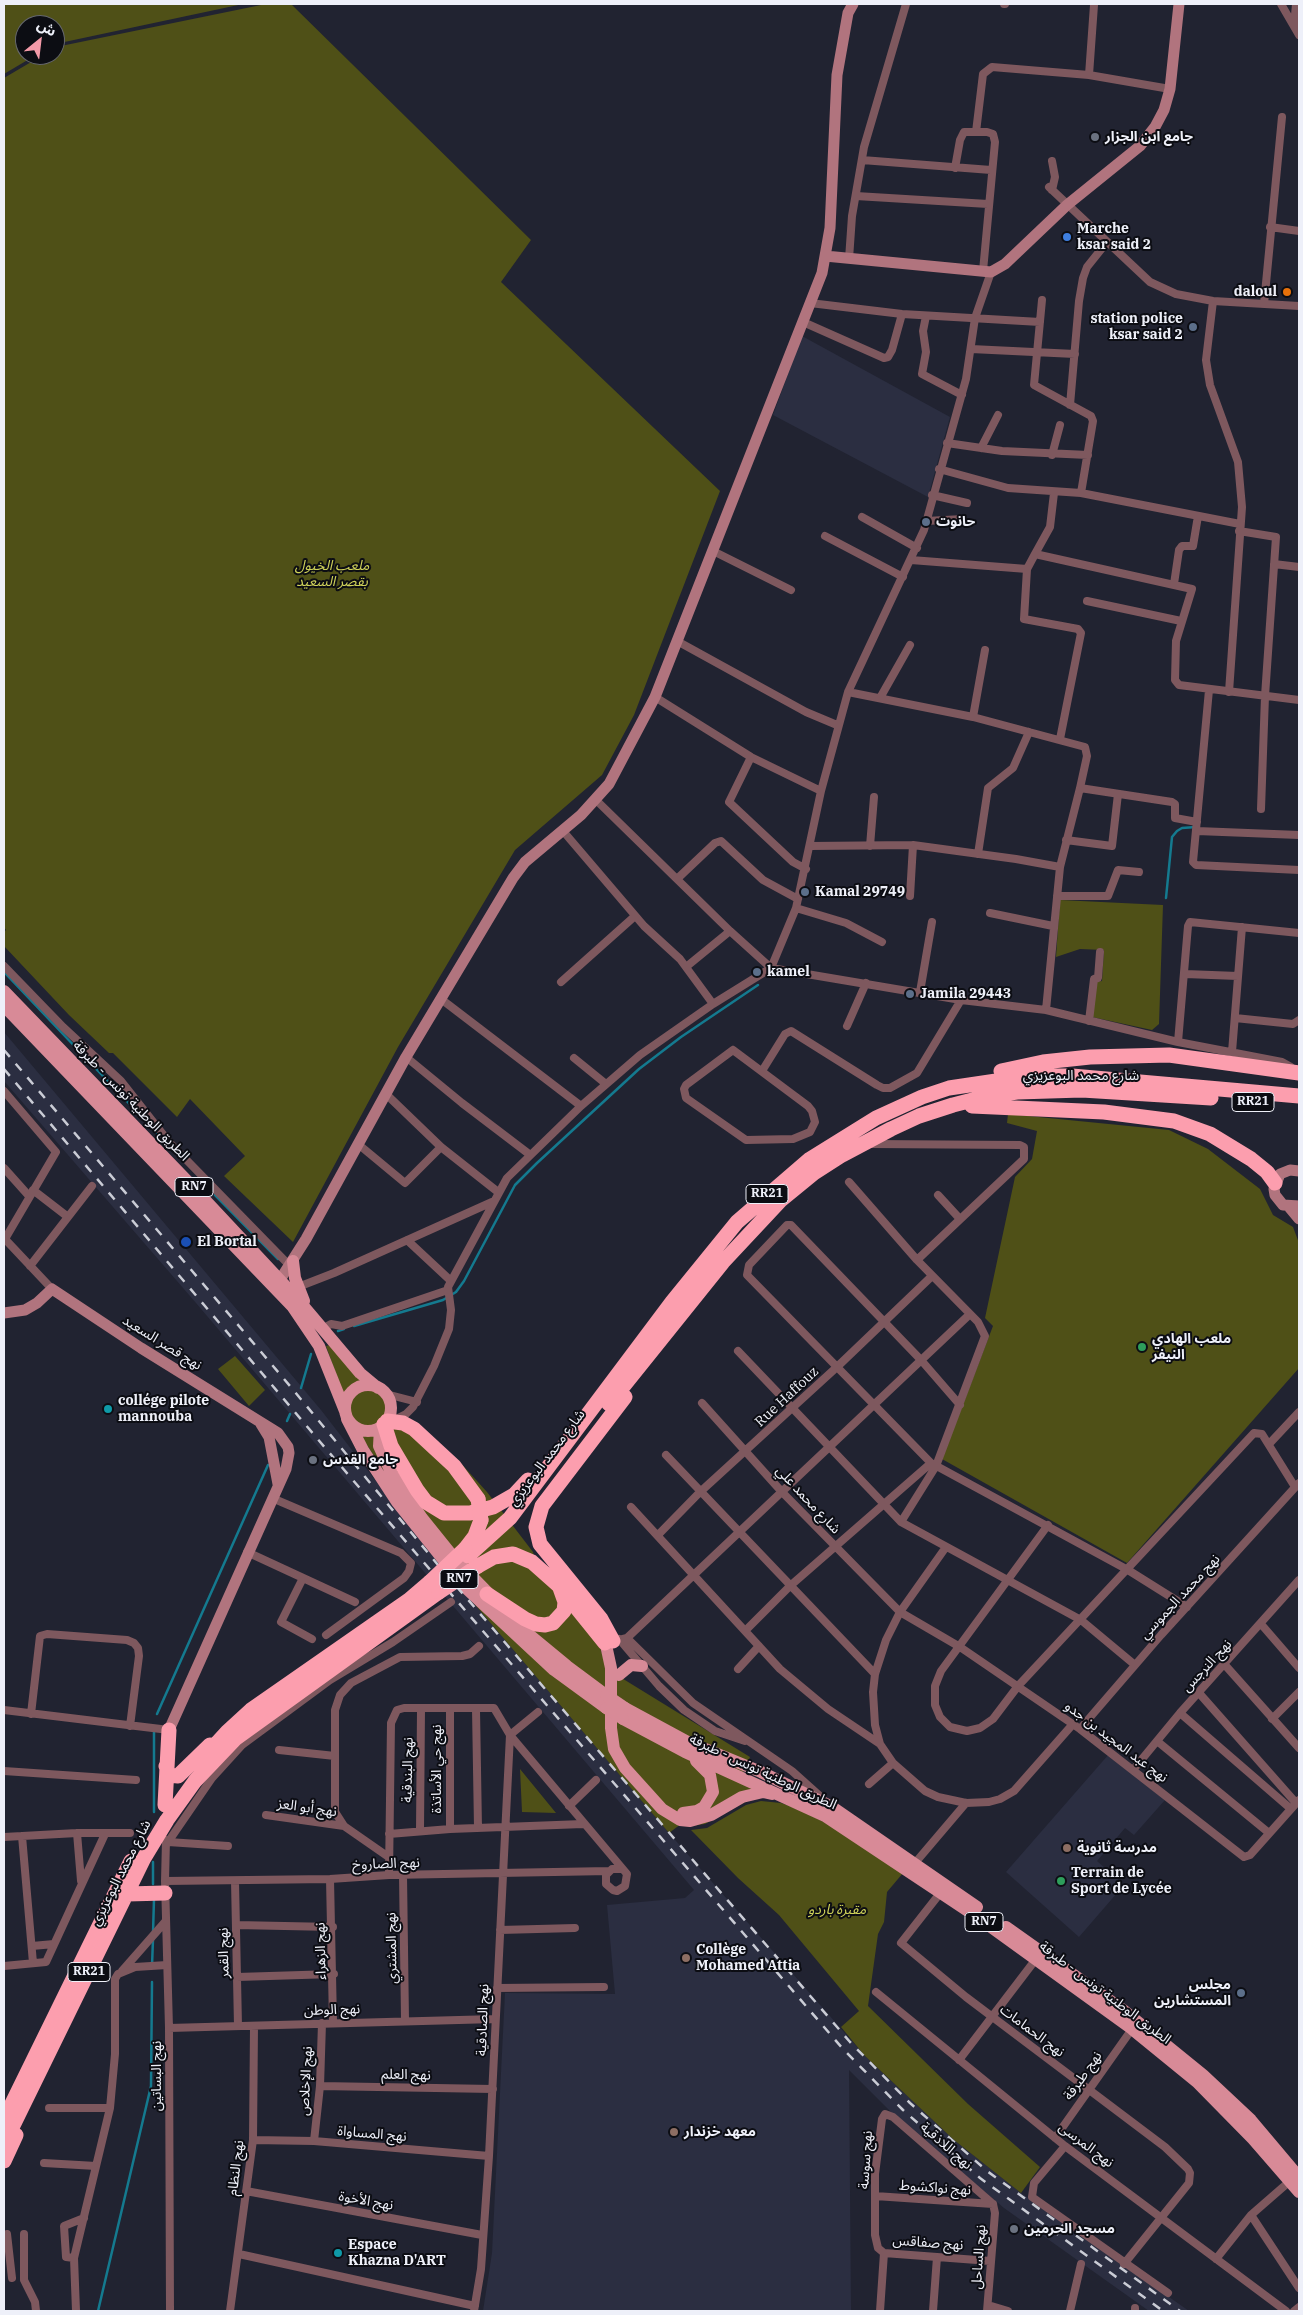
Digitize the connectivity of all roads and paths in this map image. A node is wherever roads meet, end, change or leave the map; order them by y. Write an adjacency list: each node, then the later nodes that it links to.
1 (853, 4): 23 (street)
2 (906, 4): 13 (street)
3 (1179, 4): 10 (street)
4 (1281, 4): 7 (street)
5 (1296, 4): 7 (street)
6 (1094, 5): 9 (street)
7 (1294, 26): 8 (street)
8 (1299, 35)
9 (1089, 75): 10 (street); 12 (street)
10 (1170, 89): 19 (street)
11 (1282, 117): 20 (street)
12 (976, 132): 15 (street); 16 (street)
13 (862, 160): 15 (street); 17 (street)
14 (1052, 161): 19 (street)
15 (955, 168): 16 (street)
16 (991, 170): 18 (street)
17 (856, 196): 18 (street); 24 (street)
18 (988, 204): 25 (street)
19 (1067, 205): 22 (street); 25 (street)
20 (1270, 227): 21 (street); 29 (street)
21 (1299, 231)
22 (1107, 242): 27 (street); 38 (street)
23 (825, 256): 24 (street); 28 (street)
24 (849, 259): 25 (street)
25 (987, 272): 33 (street)
26 (1042, 300): 35 (street)
27 (1213, 301): 29 (street); 56 (street)
28 (810, 302): 31 (street); 34 (street)
29 (1264, 304): 30 (street)
30 (1299, 306)
31 (902, 314): 32 (street); 34 (street)
32 (926, 316): 33 (street); 39 (street)
33 (975, 318): 35 (street); 36 (street)
34 (802, 322): 59 (street)
35 (1040, 322): 37 (street)
36 (971, 349): 37 (street); 39 (street)
37 (1037, 352): 38 (street); 40 (street)
38 (1076, 354): 40 (street)
39 (962, 394): 43 (street)
40 (1070, 405): 46 (street)
41 (998, 415): 44 (street)
42 (1060, 425): 45 (street)
43 (948, 443): 44 (street); 47 (street)
44 (981, 448): 45 (street)
45 (1052, 455): 46 (street)
46 (1088, 455): 49 (street)
47 (939, 469): 48 (street); 50 (street)
48 (1054, 493): 49 (street); 60 (street)
49 (1081, 493): 52 (street)
50 (932, 495): 51 (street); 55 (street)
51 (967, 503)
52 (1198, 516): 56 (street); 66 (street)
53 (862, 517): 58 (street)
54 (964, 518): 55 (street)
55 (926, 521): 58 (street)
56 (1240, 528): 62 (street); 75 (street)
57 (825, 536): 65 (street)
58 (917, 548): 61 (street)
59 (713, 551): 67 (street); 70 (street)
60 (1035, 554): 64 (street); 66 (street)
61 (911, 560): 64 (street); 65 (street)
62 (1274, 564): 63 (street); 76 (street)
63 (1299, 567)
64 (1027, 569): 83 (street)
65 (903, 577): 74 (street)
66 (1174, 584): 69 (street)
67 (791, 590)
68 (1087, 601): 69 (street)
69 (1181, 621): 73 (street)
70 (676, 641): 77 (street); 81 (street)
71 (910, 645): 78 (street)
72 (985, 650): 80 (street)
73 (1210, 690): 75 (street); 91 (street)
74 (848, 692): 78 (street); 81 (street)
75 (1229, 692): 76 (street)
76 (1265, 696): 79 (street); 90 (street)
77 (655, 697): 84 (street); 89 (street)
78 (880, 698): 80 (street)
79 (1299, 700)
80 (973, 717): 82 (street)
81 (837, 725): 86 (street)
82 (1029, 732): 83 (street); 99 (street)
83 (1060, 739): 85 (street)
84 (751, 757): 86 (street); 101 (street)
85 (1080, 788): 87 (street); 95 (street)
86 (821, 791): 96 (street)
87 (1118, 794): 91 (street); 95 (street)
88 (874, 797): 97 (street)
89 (596, 800): 92 (street); 104 (street)
90 (1261, 809)
91 (1197, 822): 93 (street)
92 (563, 831): 110 (street); 127 (street)
93 (1197, 832): 94 (street); 102 (street)
94 (1299, 835)
95 (1066, 840): 100 (street)
96 (810, 846): 97 (street); 101 (street)
97 (870, 846): 98 (street)
98 (913, 846): 99 (street); 105 (street)
99 (978, 854): 100 (street)
100 (1060, 868): 106 (street)
101 (806, 869): 107 (street)
102 (1299, 870)
103 (1139, 872): 106 (street)
104 (677, 879): 107 (street); 114 (street)
105 (910, 896)
106 (1057, 896): 112 (street)
107 (798, 899): 108 (street)
108 (796, 908): 116 (street); 120 (street)
109 (990, 914): 112 (street)
110 (635, 916): 119 (street); 123 (street)
111 (932, 922): 126 (street)
112 (1053, 926): 131 (street)
113 (1242, 927): 115 (street); 121 (street); 122 (street)
114 (730, 931): 119 (street); 120 (street)
115 (1299, 933)
116 (882, 942)
117 (1100, 952): 134 (street)
118 (4, 966): 172 (street)
119 (686, 967): 129 (street)
120 (771, 968): 124 (street); 129 (street)
121 (1184, 974): 122 (street); 136 (street)
122 (1238, 976): 132 (street)
123 (561, 982)
124 (866, 983): 126 (street); 135 (street)
125 (4, 991): 176 (main road, الطريق الوطنية تونس - طبرقة / RN7)
126 (920, 992): 128 (street)
127 (441, 999): 138 (street); 149 (street)
128 (961, 1000): 131 (street); 140 (street)
129 (713, 1004): 142 (street)
130 (4, 1006): 176 (main road, الطريق الوطنية تونس - طبرقة / RN7)
131 (1046, 1010): 134 (street)
132 (1235, 1018): 133 (street); 137 (street)
133 (1299, 1020)
134 (1089, 1021): 136 (street)
135 (847, 1026)
136 (1178, 1042): 137 (street)
137 (1232, 1052): 141 (street)
138 (406, 1057): 146 (street); 154 (street)
139 (574, 1058): 142 (street)
140 (762, 1070): 140 (street)
141 (1298, 1072): 143 (highway)
142 (606, 1084): 149 (street)
143 (949, 1088): 145 (highway, شارع محمد البوعزيزي / RR21); 180 (highway, شارع محمد البوعزيزي / RR21)
144 (4, 1091): 162 (street)
145 (1207, 1092): 147 (highway, شارع محمد البوعزيزي / RR21); 148 (highway, شارع محمد البوعزيزي / RR21); 150 (highway, شارع محمد البوعزيزي / RR21)
146 (386, 1094): 151 (street); 153 (street)
147 (1299, 1096)
148 (953, 1105): 152 (highway, شارع محمد البوعزيزي / RR21); 159 (highway)
149 (581, 1106): 154 (street)
150 (1299, 1106)
151 (358, 1144): 153 (street); 172 (street)
152 (866, 1144): 167 (street); 180 (highway, شارع محمد البوعزيزي / RR21)
153 (441, 1147): 161 (street)
154 (529, 1154): 161 (street)
155 (1299, 1161): 157 (street)
156 (4, 1168): 162 (street)
157 (1294, 1171): 159 (street)
158 (849, 1182): 171 (street)
159 (1274, 1183): 165 (street)
160 (92, 1186): 166 (street)
161 (498, 1192): 164 (street)
162 (31, 1193): 166 (street); 169 (street)
163 (938, 1195): 167 (street)
164 (492, 1202): 170 (street); 175 (street)
165 (1294, 1207): 168 (street)
166 (68, 1217): 173 (street)
167 (960, 1219): 171 (street)
168 (1299, 1219)
169 (4, 1239): 173 (street)
170 (408, 1240): 175 (street); 177 (street)
171 (917, 1260): 174 (street)
172 (292, 1264): 176 (street); 177 (main road)
173 (30, 1266): 178 (street)
174 (932, 1276): 183 (street); 184 (street, Rue Haffouz)
175 (451, 1281): 179 (street)
176 (277, 1284): 181 (main road, الطريق الوطنية تونس - طبرقة / RN7); 196 (main road, الطريق الوطنية تونس - طبرقة / RN7)
177 (298, 1287): 181 (main road)
178 (52, 1288): 182 (street); 197 (street, نهج قصر السعيد)
179 (448, 1290): 185 (street); 190 (street)
180 (678, 1306): 198 (highway); 218 (highway, شارع محمد البوعزيزي / RR21); 236 (highway)
181 (308, 1312): 185 (main road, الطريق الوطنية تونس - طبرقة / RN7)
182 (4, 1313)
183 (970, 1314): 187 (street); 193 (street)
184 (884, 1322): 187 (street); 188 (street, Rue Haffouz); 188 (street)
185 (322, 1329): 189 (main road, الطريق الوطنية تونس - طبرقة / RN7)
186 (738, 1351): 194 (street)
187 (921, 1360): 192 (street); 193 (street)
188 (838, 1366): 192 (street); 194 (street, Rue Haffouz)
189 (382, 1391): 190 (street); 196 (main road); 198 (main road, RN7)
190 (417, 1402): 198 (street)
191 (702, 1403): 201 (street, شارع محمد علي)
192 (874, 1405): 200 (street); 203 (street)
193 (960, 1405): 203 (street)
194 (792, 1408): 200 (street); 201 (street, Rue Haffouz)
195 (1299, 1412): 199 (street)
196 (346, 1415): 198 (main road); 257 (main road, الطريق الوطنية تونس - طبرقة / RN7, bridge)
197 (258, 1420): 204 (street); 204 (street, نهج قصر السعيد)
198 (385, 1423): 218 (highway, bridge); 227 (main road, الطريق الوطنية تونس - طبرقة / RN7)
199 (1270, 1443): 205 (street); 219 (street)
200 (829, 1447): 206 (street); 209 (street)
201 (746, 1451): 206 (street, شارع محمد علي); 207 (street, Rue Haffouz)
202 (666, 1455): 207 (street)
203 (934, 1465): 209 (street); 211 (street); 212 (street)
204 (278, 1484): 208 (street)
205 (1297, 1485): 229 (street, نهج محمد الجموسي)
206 (782, 1492): 213 (street); 215 (street, شارع محمد علي)
207 (699, 1493): 213 (street); 214 (street, Rue Haffouz)
208 (272, 1498): 217 (street); 234 (street)
209 (882, 1503): 211 (street); 215 (street)
210 (631, 1507): 214 (street)
211 (900, 1522): 216 (street)
212 (1048, 1525): 219 (street); 222 (street)
213 (739, 1532): 220 (street); 225 (street)
214 (658, 1535): 220 (street)
215 (835, 1547): 225 (street); 230 (street, شارع محمد علي)
216 (946, 1547): 222 (street); 230 (street)
217 (247, 1552): 221 (street); 264 (street)
218 (471, 1559): 224 (highway); 226 (highway, bridge); 226 (highway, bridge)
219 (1128, 1570): 229 (street); 231 (street)
220 (695, 1574): 233 (street); 236 (street)
221 (303, 1578): 228 (street); 235 (street)
222 (1009, 1580): 231 (street); 239 (street)
223 (1299, 1580): 232 (street, نهج النرجس)
224 (559, 1586): 227 (highway); 236 (highway)
225 (790, 1586): 233 (street); 245 (street)
226 (440, 1592): 266 (highway, شارع محمد البوعزيزي / RR21); 281 (highway, شارع محمد البوعزيزي / RR21); 303 (street)
227 (487, 1594): 257 (main road, الطريق الوطنية تونس - طبرقة / RN7, bridge)
228 (355, 1602)
229 (1188, 1607): 240 (street, نهج محمد الجموسي)
230 (900, 1612): 239 (street, نهج عبد المجيد بن جدو); 245 (street)
231 (1082, 1620): 240 (street); 249 (street)
232 (1261, 1624): 241 (street, نهج النرجس); 243 (street)
233 (745, 1631): 238 (street)
234 (326, 1636)
235 (312, 1639)
236 (616, 1641): 242 (street); 246 (main road); 247 (street); 283 (main road)
237 (479, 1646): 274 (street)
238 (759, 1646): 244 (street); 270 (street)
239 (960, 1647): 249 (street, نهج عبد المجيد بن جدو); 249 (street)
240 (1135, 1665): 263 (street, نهج محمد الجموسي)
241 (1225, 1665): 251 (street, نهج النرجس); 260 (street)
242 (642, 1666): 246 (main road); 248 (street)
243 (1299, 1668)
244 (738, 1669)
245 (875, 1674): 270 (street)
246 (619, 1675): 273 (main road)
247 (668, 1679): 248 (street); 261 (street)
248 (659, 1686): 265 (street)
249 (1018, 1686): 263 (street, نهج عبد المجيد بن جدو)
250 (1299, 1692): 260 (street)
251 (1199, 1693): 258 (street, نهج النرجس); 285 (street)
252 (421, 1709): 253 (street); 295 (street, نهج البندقية); 300 (street)
253 (450, 1709): 254 (street); 294 (street, نهج حي الأساتذة)
254 (476, 1709): 267 (street); 293 (street)
255 (4, 1710): 259 (street)
256 (538, 1712): 267 (street)
257 (624, 1713): 273 (main road, الطريق الوطنية تونس - طبرقة / RN7); 288 (main road, الطريق الوطنية تونس - طبرقة / RN7)
258 (1180, 1713): 268 (street, نهج النرجس); 285 (street)
259 (31, 1714): 262 (street); 262 (street)
260 (1272, 1718): 271 (street)
261 (721, 1722): 265 (street); 269 (street)
262 (130, 1726): 264 (street)
263 (1076, 1727): 278 (street, نهج عبد المجيد بن جدو); 284 (street, نهج محمد الجموسي)
264 (169, 1730): 276 (highway)
265 (715, 1731): 269 (street)
266 (227, 1732): 276 (highway); 286 (highway, شارع محمد البوعزيزي / RR21)
267 (510, 1735): 287 (street); 292 (street, نهج الصادقية)
268 (1157, 1741): 278 (street, نهج النرجس); 298 (street)
269 (750, 1742): 288 (street)
270 (880, 1744): 275 (street, نهج محمد الجموسي)
271 (1299, 1748)
272 (279, 1750): 274 (street)
273 (685, 1752): 283 (main road, الطريق الوطنية تونس - طبرقة / RN7)
274 (335, 1756): 291 (street)
275 (893, 1763): 282 (street); 284 (street, نهج محمد الجموسي)
276 (166, 1766): 286 (highway)
277 (4, 1770): 279 (street)
278 (1133, 1770): 298 (street, نهج عبد المجيد بن جدو)
279 (136, 1780)
280 (596, 1780): 287 (street)
281 (195, 1781): 303 (highway); 317 (highway, شارع محمد البوعزيزي / RR21)
282 (869, 1784)
283 (791, 1798): 316 (main road, الطريق الوطنية تونس - طبرقة / RN7)
284 (966, 1803): 306 (street)
285 (1295, 1804): 298 (street, نهج عبد المجيد بن جدو)
286 (164, 1805): 344 (highway, شارع محمد البوعزيزي / RR21)
287 (569, 1806): 290 (street)
288 (832, 1807): 306 (main road, الطريق الوطنية تونس - طبرقة / RN7)
289 (266, 1815): 291 (street, نهج أبو العز)
290 (583, 1824): 292 (street); 307 (street)
291 (344, 1826): 305 (street)
292 (506, 1826): 293 (street); 309 (street, نهج الصادقية)
293 (478, 1828): 294 (street)
294 (450, 1829): 295 (street)
295 (420, 1831): 300 (street)
296 (77, 1833): 299 (street); 301 (street); 314 (street)
297 (130, 1833): 299 (street)
298 (1269, 1833)
299 (105, 1834): 314 (street)
300 (390, 1834): 305 (street)
301 (22, 1836): 302 (street); 324 (street)
302 (4, 1837)
303 (167, 1842): 304 (street); 315 (street, نهج البساتين)
304 (228, 1846)
305 (390, 1858): 310 (street)
306 (915, 1862): 363 (main road, الطريق الوطنية تونس - طبرقة / RN7)
307 (620, 1869): 308 (street); 308 (street)
308 (609, 1871): 309 (street, نهج الصاروخ)
309 (504, 1873): 311 (street, نهج الصاروخ); 322 (street, نهج الصادقية)
310 (389, 1875): 311 (street, نهج الصاروخ); 312 (street, نهج الصاروخ)
311 (403, 1875): 337 (street, نهج المشتري)
312 (330, 1879): 313 (street, نهج الصاروخ); 320 (street, نهج الزهراء)
313 (236, 1881): 315 (street, نهج الصاروخ); 319 (street, نهج القمر)
314 (81, 1884): 323 (street)
315 (165, 1887): 317 (highway); 318 (street, نهج البساتين)
316 (941, 1892): 325 (main road, الطريق الوطنية تونس - طبرقة / RN7); 335 (street, نهج الحمامات)
317 (127, 1894): 344 (highway, شارع محمد البوعزيزي / RR21)
318 (165, 1922): 327 (street, نهج البساتين); 329 (street)
319 (236, 1925): 320 (street); 331 (street, نهج القمر)
320 (333, 1927): 330 (street, نهج الزهراء)
321 (575, 1928): 322 (street)
322 (500, 1930): 333 (street, نهج الصادقية)
323 (54, 1944): 324 (street); 326 (street)
324 (32, 1946): 326 (street)
325 (1036, 1960): 335 (street); 343 (main road, الطريق الوطنية تونس - طبرقة / RN7)
326 (33, 1963): 328 (street)
327 (167, 1965): 329 (street); 342 (street, نهج البساتين)
328 (4, 1966)
329 (118, 1974): 351 (street)
330 (334, 1974): 331 (street); 338 (street, نهج الزهراء)
331 (237, 1977): 340 (street, نهج القمر)
332 (604, 1987): 333 (street)
333 (497, 1988): 336 (street, نهج الصادقية)
334 (876, 1992): 345 (street, نهج المرسى)
335 (992, 2017): 345 (street); 348 (street, نهج الحمامات)
336 (495, 2018): 337 (street, نهج الوطن); 347 (street, نهج الصادقية)
337 (405, 2020): 338 (street, نهج الوطن)
338 (333, 2022): 339 (street, نهج الوطن)
339 (322, 2023): 341 (street, نهج الوطن); 346 (street, نهج الإخلاص)
340 (238, 2026): 341 (street, نهج الوطن); 342 (street, نهج الوطن)
341 (254, 2026): 355 (street, نهج النظام)
342 (169, 2028): 392 (street, نهج البساتين)
343 (1132, 2028): 348 (street, نهج طبرقة); 363 (main road, الطريق الوطنية تونس - طبرقة / RN7)
344 (45, 2052): 349 (highway, RR21); 352 (highway, شارع محمد البوعزيزي / RR21); 357 (highway, شارع محمد البوعزيزي / RR21); 360 (highway, RR21)
345 (959, 2060): 354 (street, نهج المرسى)
346 (320, 2086): 347 (street, نهج العلم); 356 (street, نهج الإخلاص)
347 (493, 2089): 359 (street, نهج الصادقية)
348 (1089, 2089): 354 (street, نهج طبرقة); 370 (street, نهج الحمامات)
349 (4, 2105)
350 (49, 2108): 351 (street)
351 (110, 2108): 362 (street)
352 (4, 2120)
353 (906, 2128): 366 (street, نهج سوسة); 367 (street, نهج اللاذقية)
354 (1055, 2138): 358 (street, نهج المرسى)
355 (252, 2140): 356 (street, نهج المساواة); 364 (street, نهج النظام)
356 (314, 2142): 359 (street, نهج المساواة)
357 (4, 2144)
358 (1065, 2146): 370 (street, نهج المرسى); 382 (street)
359 (489, 2156): 373 (street, نهج الصادقية)
360 (4, 2161)
361 (44, 2163): 362 (street)
362 (96, 2166): 369 (street)
363 (1294, 2179): 365 (main road, الطريق الوطنية تونس - طبرقة / RN7); 368 (street)
364 (246, 2191): 373 (street, نهج الأخوة); 376 (street, نهج النظام)
365 (1299, 2192)
366 (875, 2196): 367 (street, نهج نواكشوط); 374 (street, نهج سوسة)
367 (992, 2204): 380 (street, نهج الساحل)
368 (1251, 2215): 379 (street); 385 (street)
369 (84, 2218): 378 (street); 378 (street)
370 (1162, 2218): 379 (street, نهج المرسى); 382 (street)
371 (7, 2234): 383 (street)
372 (24, 2234): 384 (street)
373 (482, 2235): 389 (street, نهج الصادقية)
374 (875, 2235): 375 (street, نهج صفاقس)
375 (884, 2253): 377 (street, نهج صفاقس); 394 (street)
376 (238, 2254): 389 (street, نهج الصادقية); 393 (street, نهج النظام)
377 (938, 2257): 380 (street, نهج صفاقس); 395 (street)
378 (74, 2258): 391 (street)
379 (1216, 2258): 398 (street, نهج المرسى)
380 (990, 2261): 388 (street, نهج الساحل)
381 (1081, 2264): 397 (street)
382 (1124, 2264): 386 (street)
383 (8, 2278): 384 (street)
384 (24, 2280): 390 (street)
385 (1299, 2288)
386 (1168, 2293)
387 (1299, 2307): 399 (street)
388 (988, 2308): 396 (street)
389 (475, 2309)
390 (36, 2311)
391 (76, 2311)
392 (170, 2311)
393 (230, 2311)
394 (880, 2311)
395 (933, 2311)
396 (1008, 2311)
397 (1070, 2311)
398 (1286, 2311)
399 (1294, 2311)

